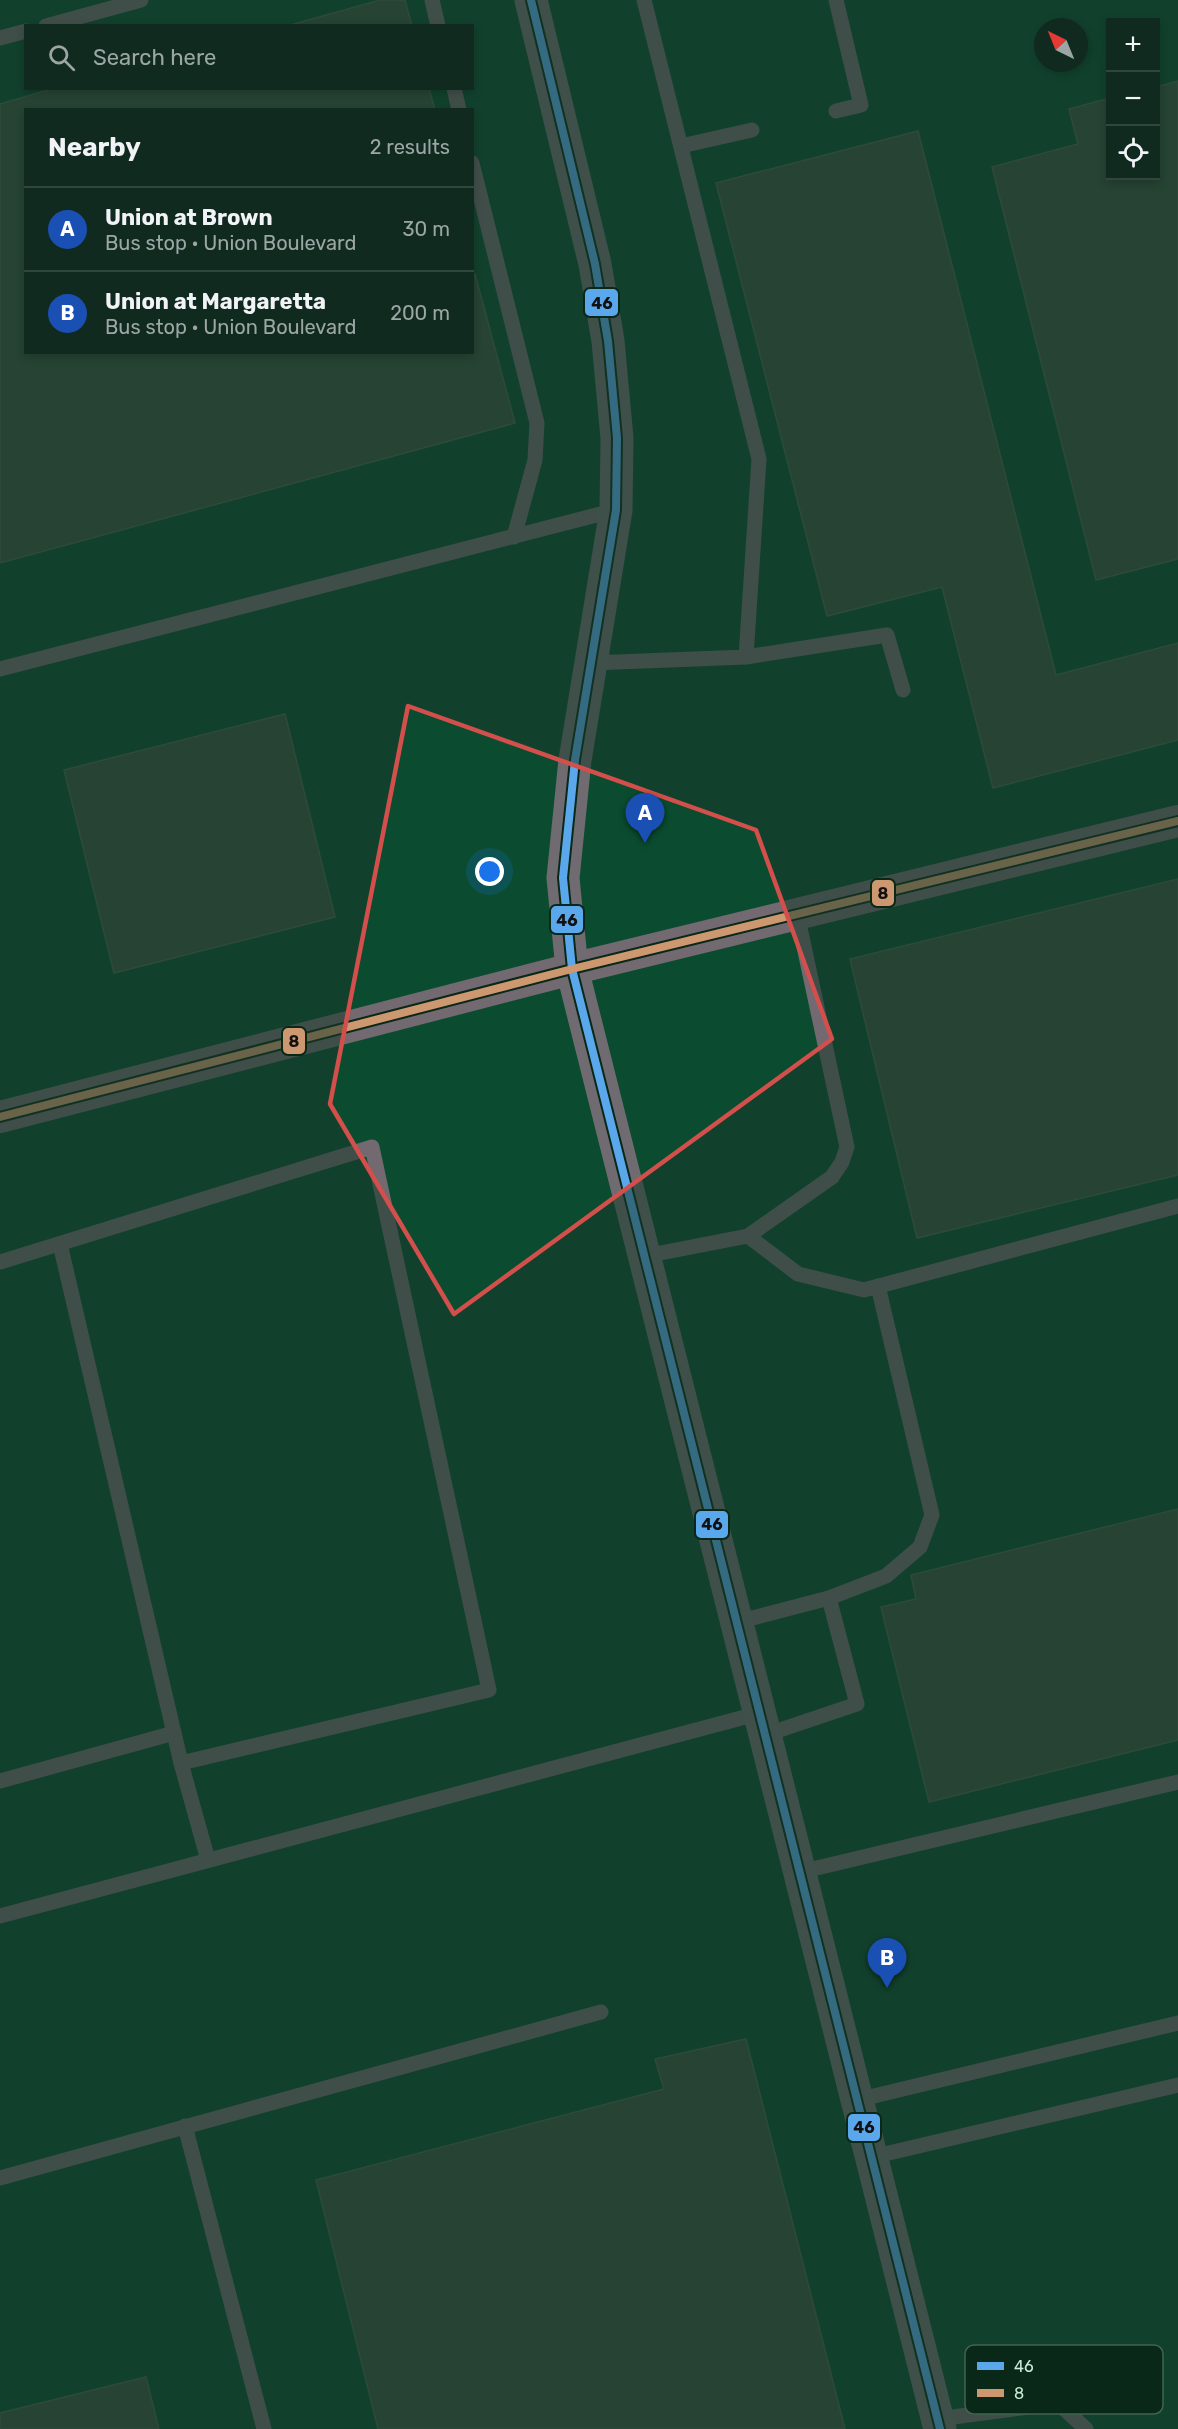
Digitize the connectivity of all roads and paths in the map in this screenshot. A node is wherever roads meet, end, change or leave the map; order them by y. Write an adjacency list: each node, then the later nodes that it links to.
1 (141, 0): 6 (lane)
2 (432, 0): 7 (lane)
3 (531, 0): 16 (main road)
4 (644, 0): 14 (lane)
5 (836, 0): 12 (lane)
6 (53, 24)
7 (438, 24)
8 (24, 32): 9 (lane)
9 (0, 38)
10 (454, 90): 11 (lane)
11 (459, 108)
12 (836, 111)
13 (752, 130): 14 (lane)
14 (681, 146): 18 (lane)
15 (474, 171): 17 (lane)
16 (616, 510): 17 (lane); 19 (main road)
17 (514, 537): 20 (lane)
18 (746, 657): 19 (lane); 21 (lane)
19 (591, 663): 24 (main road)
20 (0, 669)
21 (903, 690)
22 (1178, 821): 23 (street)
23 (797, 914): 24 (street); 27 (lane)
24 (572, 969): 25 (street); 29 (main road)
25 (0, 1117)
26 (1178, 1206): 31 (lane)
27 (748, 1236): 29 (lane); 31 (lane)
28 (60, 1244): 30 (lane); 35 (lane); 36 (lane)
29 (645, 1256): 33 (main road)
30 (0, 1262)
31 (878, 1287): 32 (lane)
32 (829, 1598): 33 (lane); 34 (lane)
33 (737, 1622): 34 (main road)
34 (763, 1724): 39 (lane); 40 (main road)
35 (174, 1733): 36 (lane); 37 (lane)
36 (181, 1763): 39 (lane)
37 (0, 1781)
38 (1178, 1782): 40 (lane)
39 (208, 1860): 41 (lane)
40 (800, 1872): 45 (main road)
41 (0, 1916)
42 (601, 2012): 46 (lane)
43 (1178, 2023): 45 (lane)
44 (1178, 2085): 47 (lane)
45 (857, 2100): 47 (main road)
46 (185, 2126): 48 (lane); 52 (lane)
47 (872, 2157): 51 (main road)
48 (0, 2178)
49 (996, 2414): 51 (lane)
50 (1070, 2414): 53 (lane)
51 (939, 2424)
52 (264, 2429)
53 (1086, 2429)

